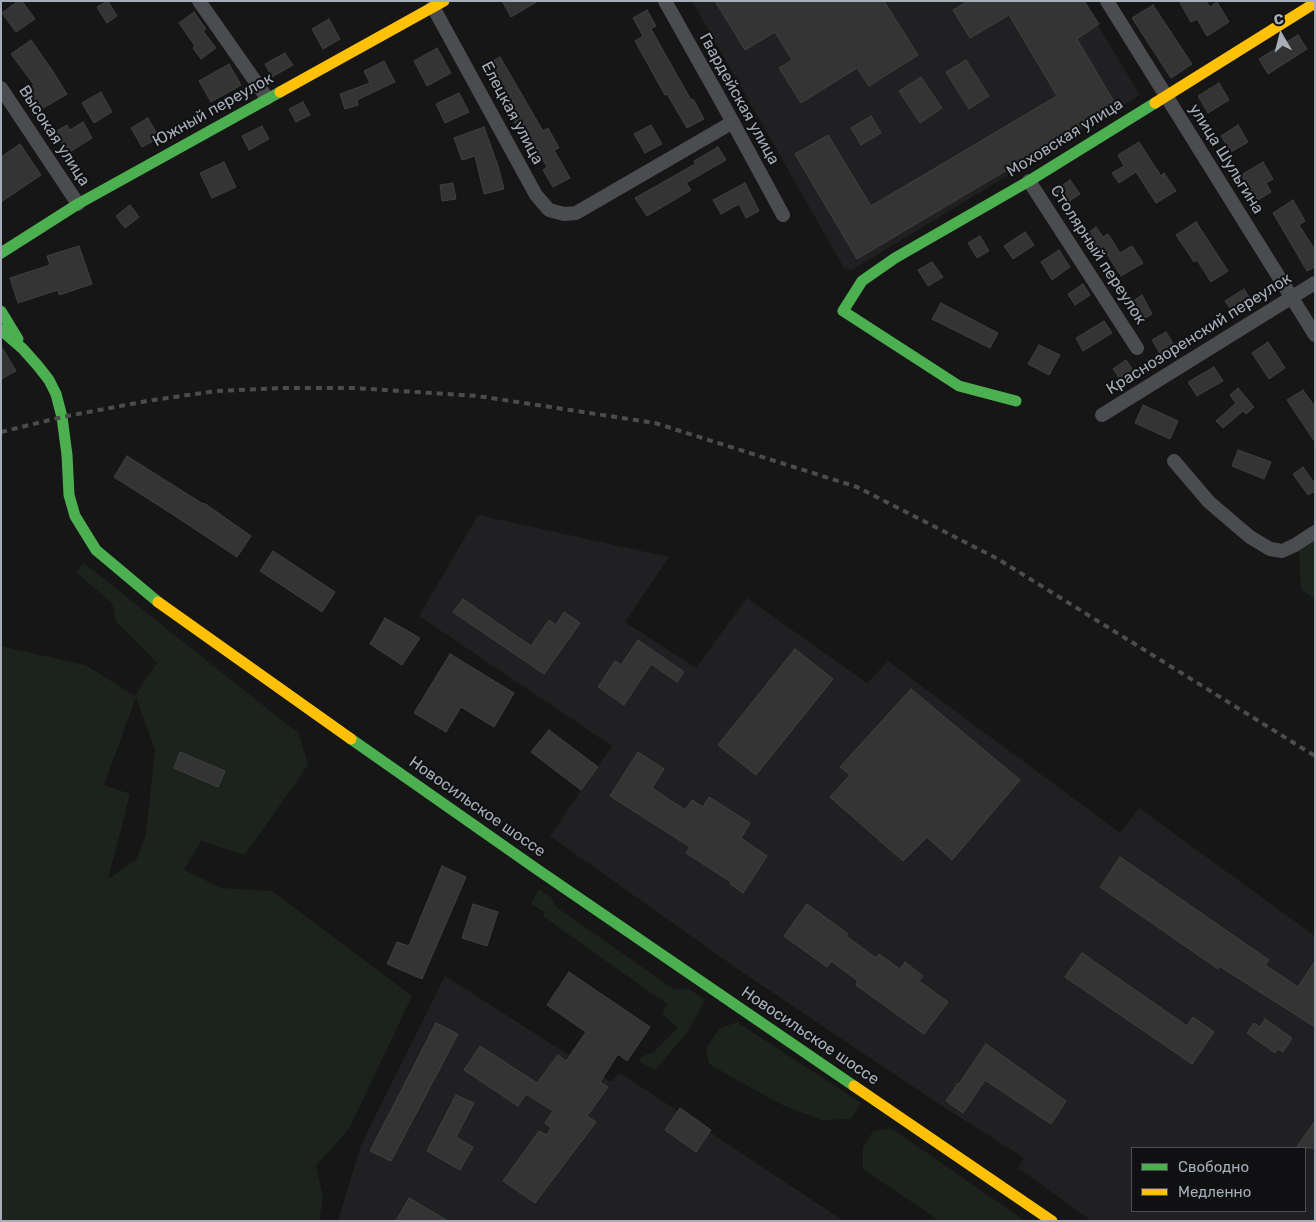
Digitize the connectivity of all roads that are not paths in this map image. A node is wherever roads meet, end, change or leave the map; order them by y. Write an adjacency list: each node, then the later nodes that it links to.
1 (199, 1): 8 (street)
2 (664, 1): 9 (street, Гвардейская улица)
3 (1107, 1): 7 (street, улица Шульгина)
4 (1315, 2): 7 (street, Моховская улица)
5 (438, 4): 8 (street, Южный переулок); 9 (street, Елецкая улица)
6 (1, 88): 11 (street, Высокая улица)
7 (1165, 95): 10 (street, Моховская улица); 15 (street, улица Шульгина)
8 (266, 98): 11 (street, Южный переулок)
9 (733, 122): 12 (street, Гвардейская улица)
10 (1030, 180): 19 (street, Столярный переулок); 21 (street, Моховская улица)
11 (78, 204): 13 (street, Южный переулок)
12 (782, 215)
13 (3, 254)
14 (1315, 283): 15 (street, Краснозоренский переулок)
15 (1292, 298): 18 (street, улица Шульгина); 22 (street, Краснозоренский переулок)
16 (1, 311): 20 (street)
17 (1, 330): 20 (street, Новосильское шоссе)
18 (1315, 335)
19 (1138, 348)
20 (23, 349): 25 (street, Новосильское шоссе)
21 (1016, 400)
22 (1102, 415)
23 (1174, 461): 24 (street)
24 (1315, 532)
25 (1052, 1221)

